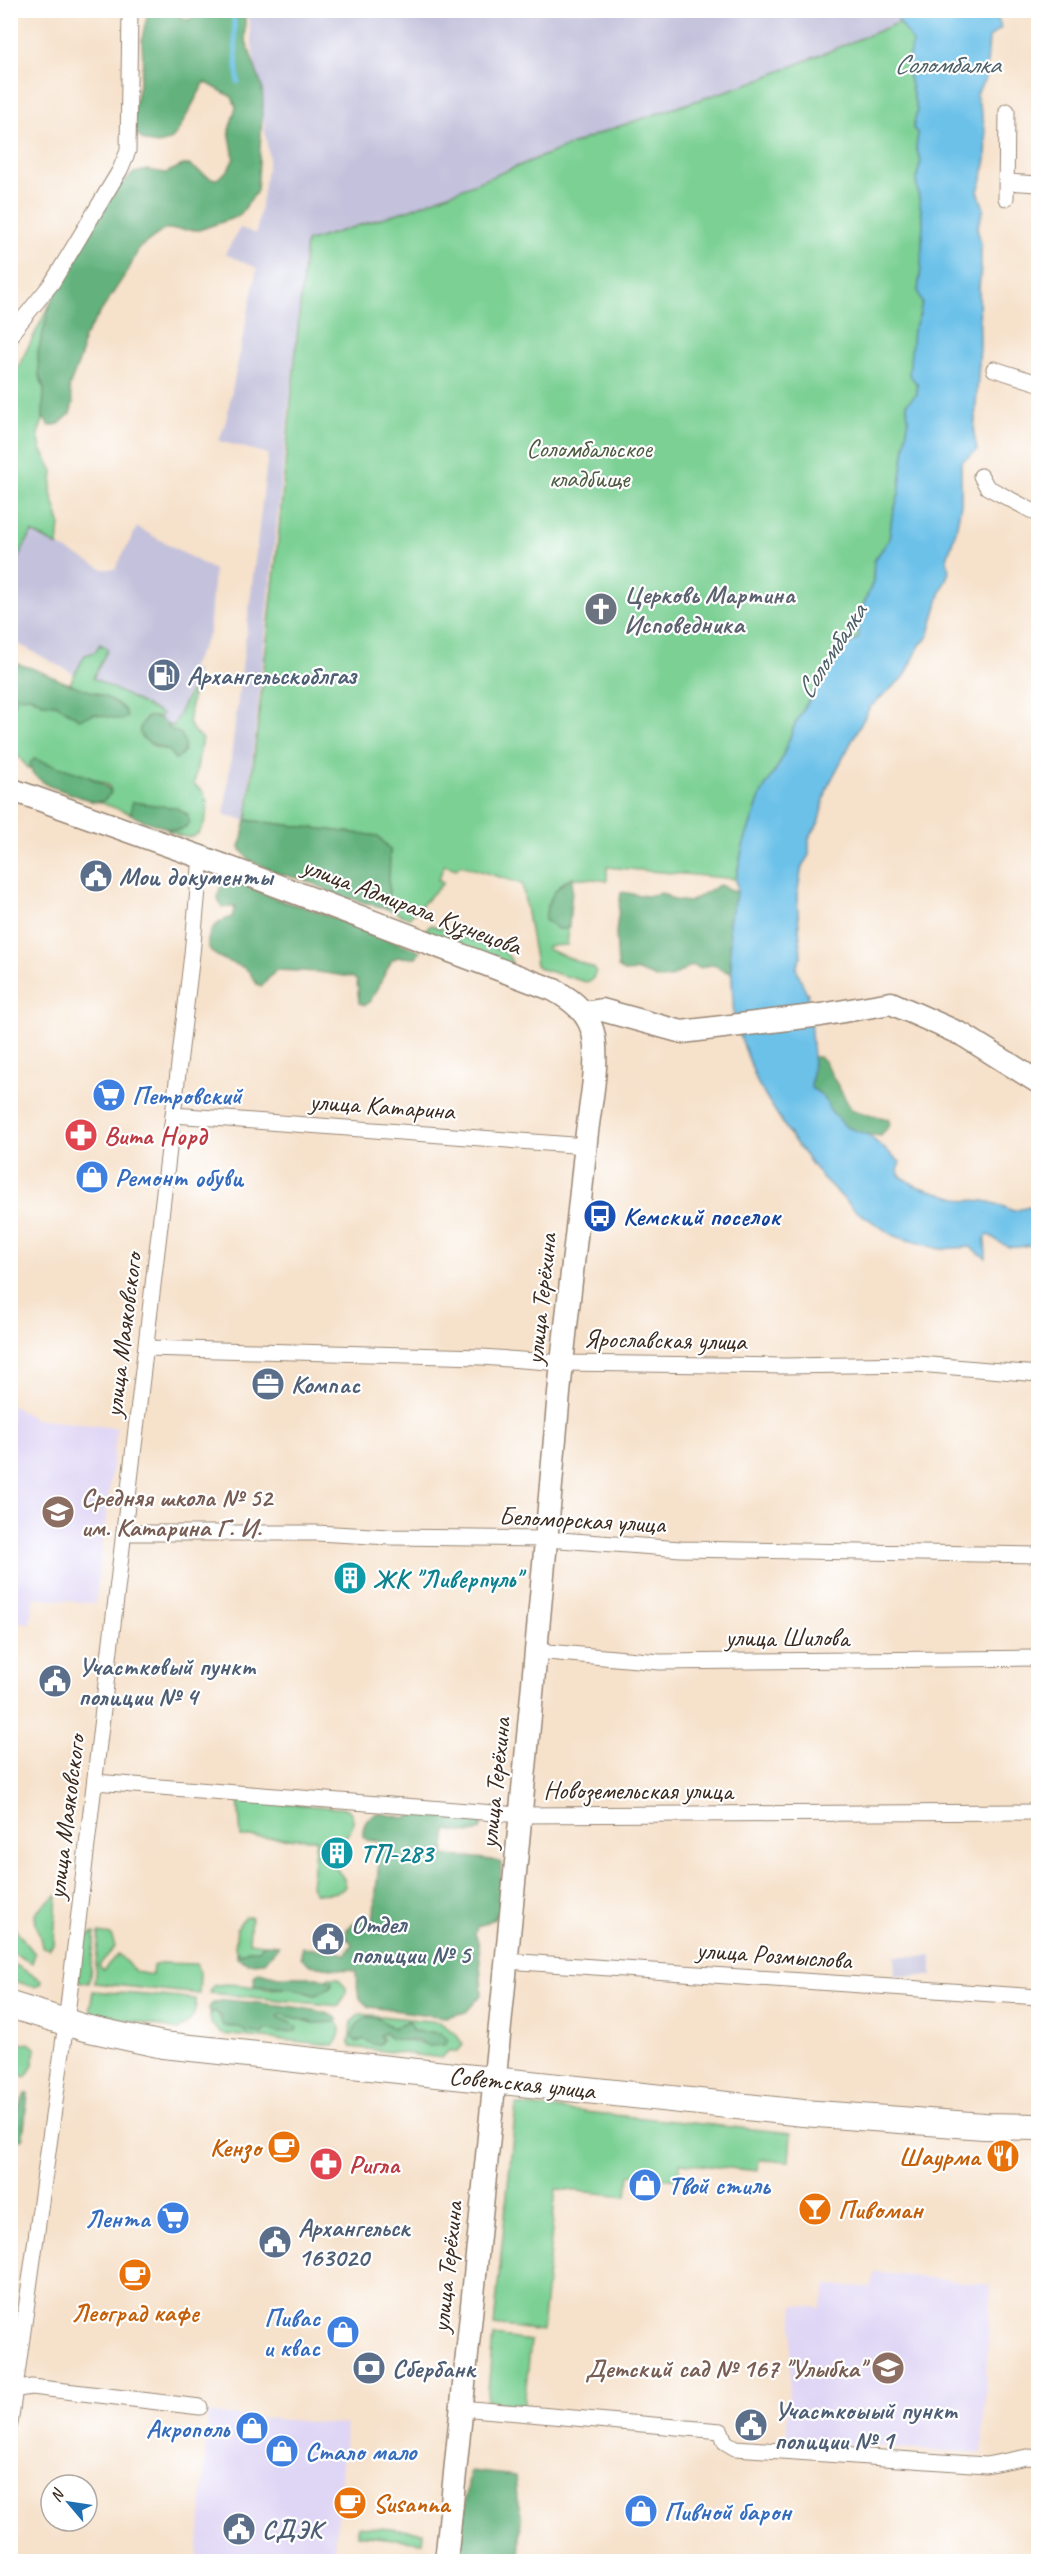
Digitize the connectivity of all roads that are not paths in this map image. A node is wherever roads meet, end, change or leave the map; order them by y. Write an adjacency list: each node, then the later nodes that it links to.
1 (130, 10): 4 (street)
2 (1007, 111): 3 (street)
3 (1038, 184)
4 (10, 339)
5 (994, 369): 6 (street)
6 (1038, 383)
7 (981, 476): 8 (street)
8 (1038, 514)
9 (10, 789): 10 (main road, улица Адмирала Кузнецова)
10 (201, 857): 11 (main road, улица Адмирала Кузнецова); 13 (street, улица Маяковского)
11 (584, 1013): 12 (main road); 14 (main road, улица Терёхина)
12 (1038, 1082)
13 (174, 1114): 14 (street, улица Катарина); 15 (street, улица Маяковского)
14 (586, 1146): 16 (main road, улица Терёхина)
15 (146, 1348): 16 (street, Ярославская улица); 18 (street, улица Маяковского)
16 (562, 1363): 17 (street, Ярославская улица); 19 (main road, улица Терёхина)
17 (1038, 1374)
18 (124, 1533): 19 (street, Беломорская улица); 23 (street, улица Маяковского)
19 (547, 1539): 20 (street, Беломорская улица); 21 (main road, улица Терёхина)
20 (1038, 1555)
21 (536, 1651): 22 (street, улица Шилова); 25 (main road, улица Терёхина)
22 (1038, 1658)
23 (95, 1782): 25 (street, Новоземельская улица); 29 (street, улица Маяковского)
24 (1038, 1812): 25 (street, Новоземельская улица)
25 (520, 1815): 26 (main road, улица Терёхина)
26 (506, 1961): 27 (street, улица Розмыслова); 30 (main road, улица Терёхина)
27 (1038, 1997)
28 (10, 2004): 29 (main road, Советская улица)
29 (66, 2023): 30 (main road, Советская улица); 32 (street, улица Маяковского)
30 (494, 2080): 31 (main road, Советская улица); 34 (main road, улица Терёхина)
31 (1038, 2127)
32 (13, 2390): 33 (street); 35 (street, улица Маяковского)
33 (200, 2407)
34 (461, 2408): 36 (street); 37 (main road, улица Терёхина)
35 (10, 2424)
36 (1038, 2458)
37 (446, 2562)

